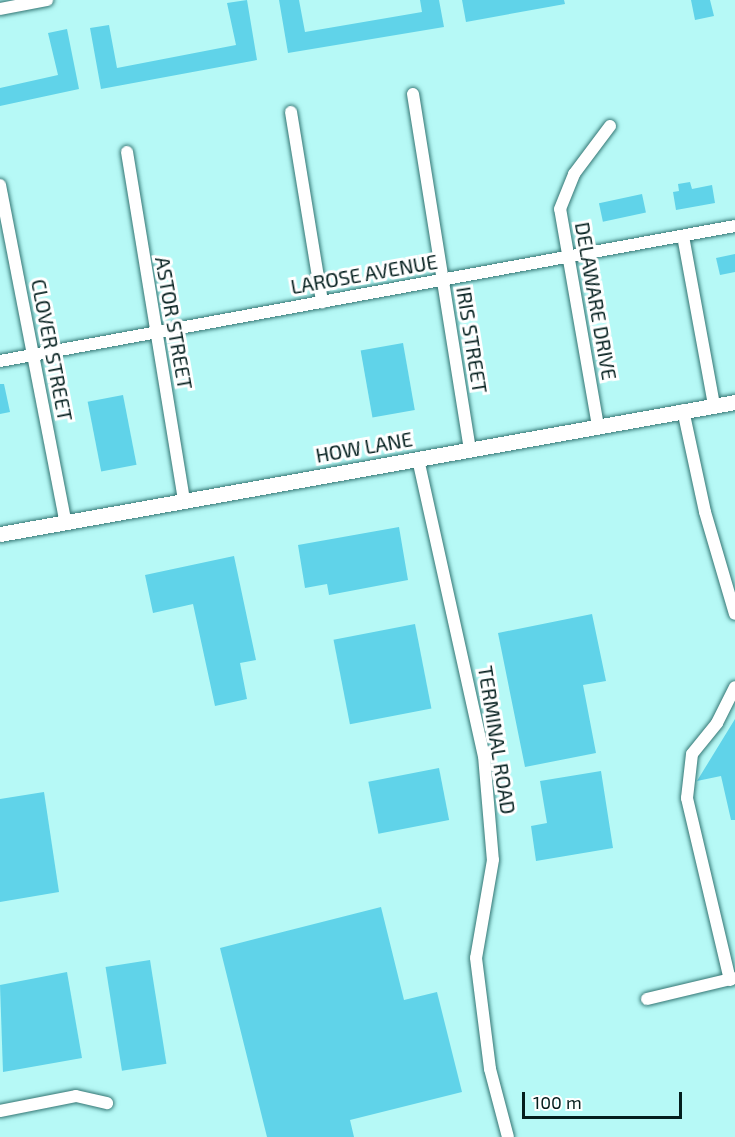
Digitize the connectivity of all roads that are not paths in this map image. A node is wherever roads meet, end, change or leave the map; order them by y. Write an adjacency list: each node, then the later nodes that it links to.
1 (46, 0): 2 (street)
2 (0, 9)
3 (413, 94): 11 (street, IRIS STREET)
4 (291, 112): 12 (street)
5 (610, 126): 10 (street, DELAWARE DRIVE)
6 (127, 152): 13 (street, ASTOR STREET)
7 (0, 185): 14 (street, CLOVER STREET)
8 (735, 226): 9 (street, LAROSE AVENUE)
9 (682, 236): 10 (street, LAROSE AVENUE); 17 (street)
10 (566, 257): 11 (street, LAROSE AVENUE); 19 (street, DELAWARE DRIVE)
11 (442, 280): 12 (street, LAROSE AVENUE); 20 (street, IRIS STREET)
12 (322, 302): 13 (street, LAROSE AVENUE)
13 (156, 332): 14 (street, LAROSE AVENUE); 22 (street, ASTOR STREET)
14 (33, 355): 15 (street, LAROSE AVENUE); 23 (street, CLOVER STREET)
15 (0, 361)
16 (735, 402): 17 (main road, HOW LANE)
17 (714, 405): 18 (main road, HOW LANE)
18 (683, 411): 19 (main road, HOW LANE); 25 (street)
19 (598, 426): 20 (main road, HOW LANE)
20 (470, 449): 21 (main road, HOW LANE)
21 (418, 459): 22 (main road, HOW LANE); 31 (street, TERMINAL ROAD)
22 (184, 501): 23 (main road, HOW LANE)
23 (66, 523): 24 (main road, HOW LANE)
24 (0, 534)
25 (735, 614)
26 (735, 687): 27 (street)
27 (732, 979): 28 (street)
28 (647, 999)
29 (106, 1103): 30 (street)
30 (0, 1111)
31 (508, 1137)

